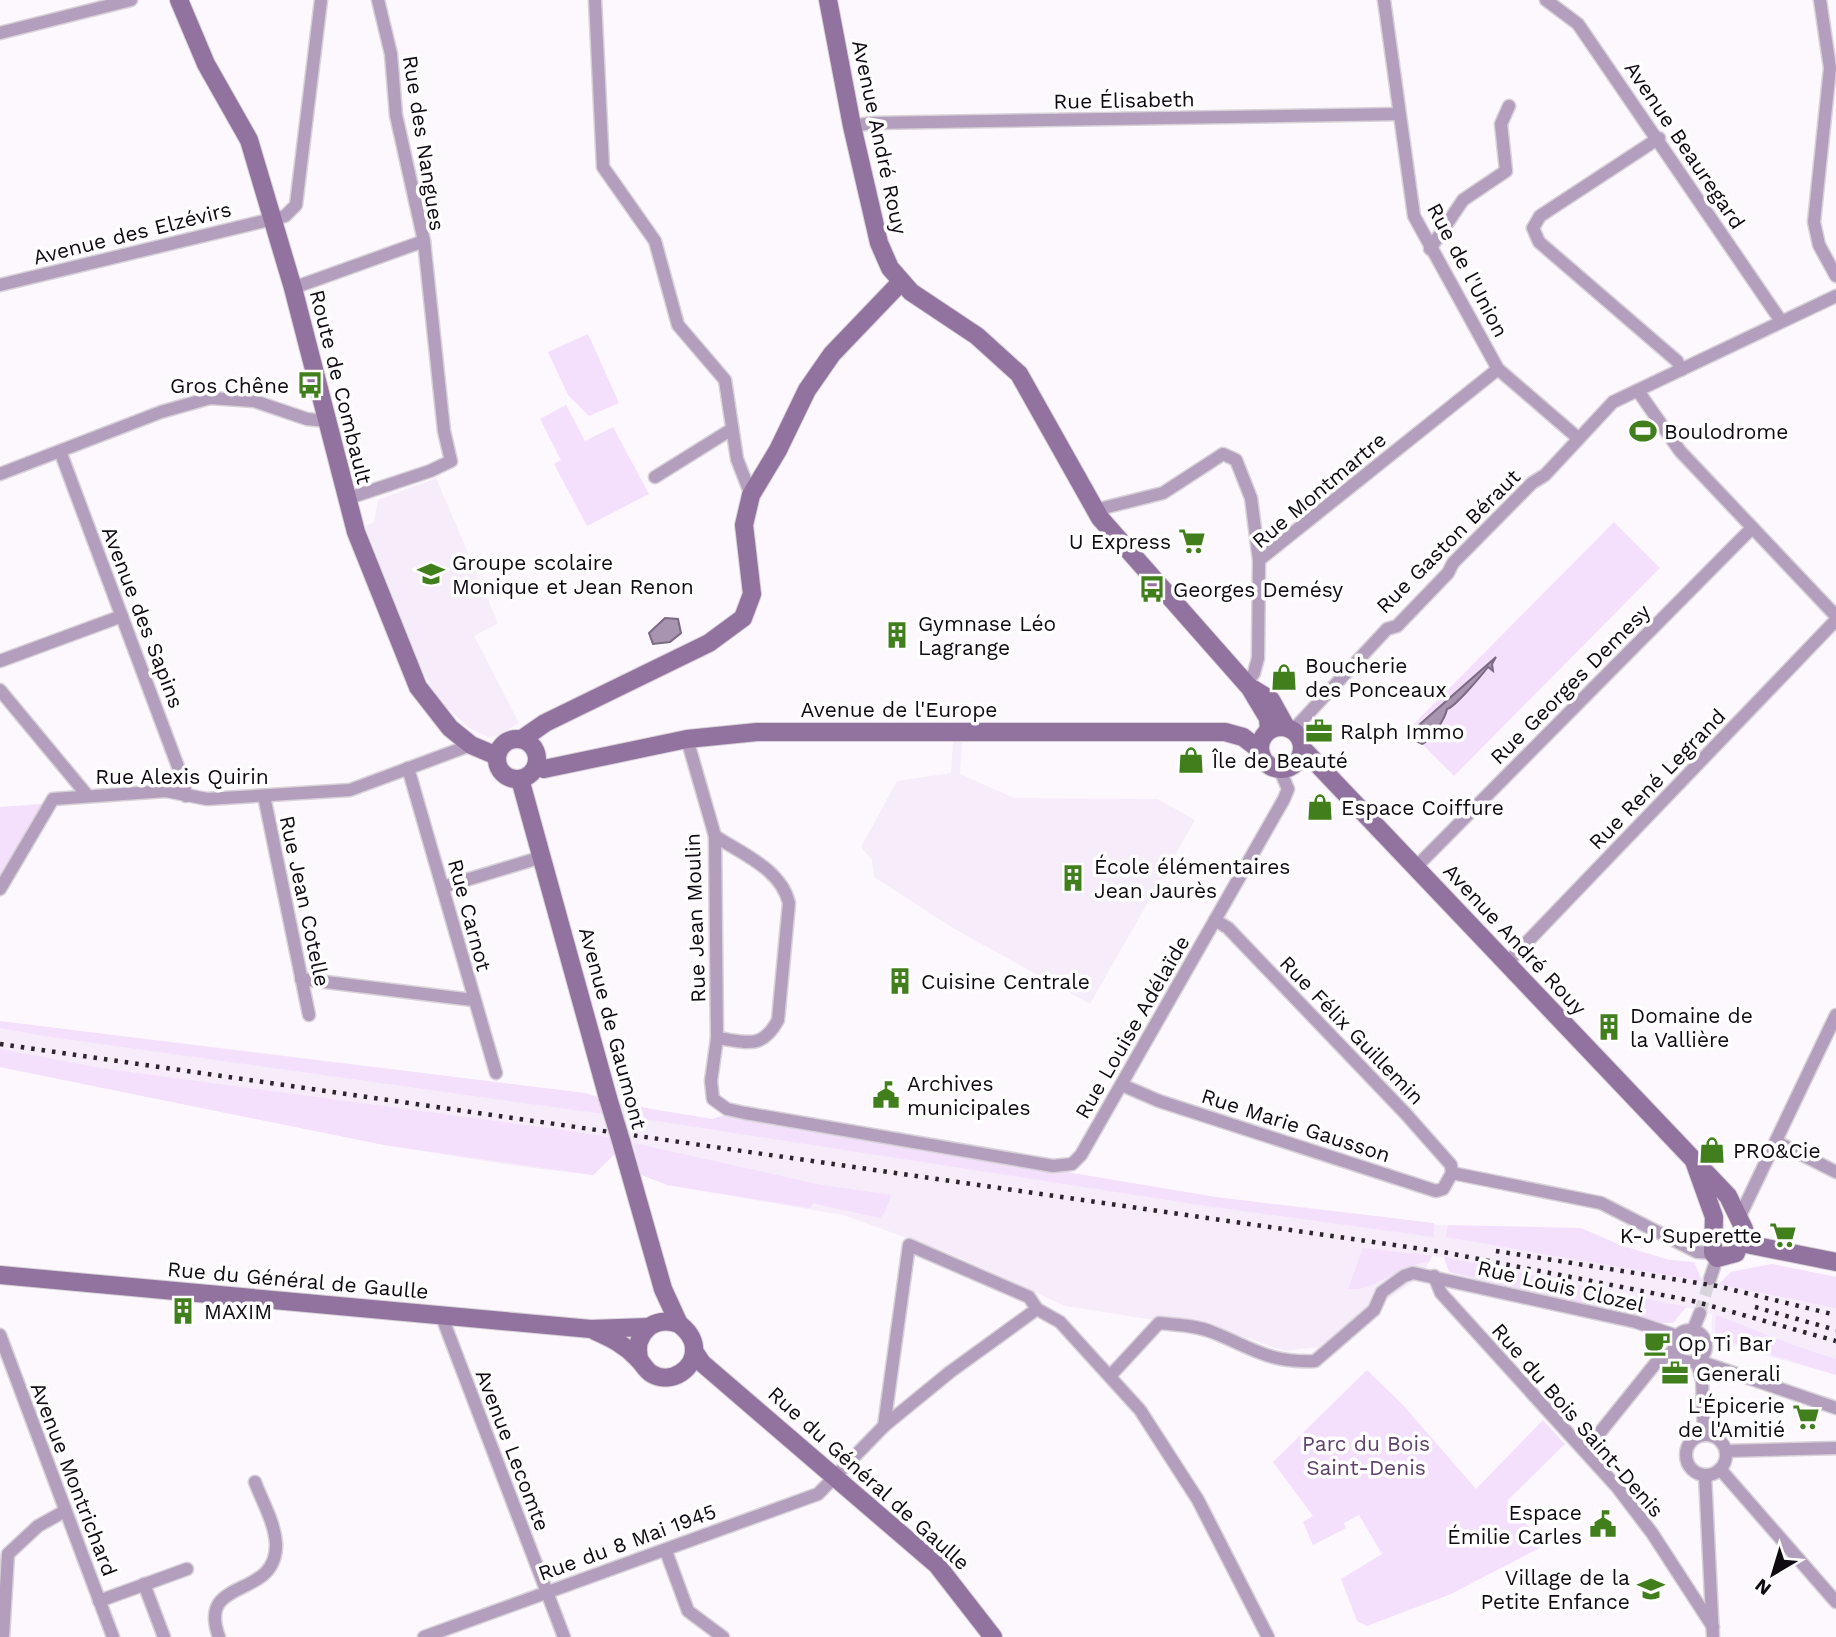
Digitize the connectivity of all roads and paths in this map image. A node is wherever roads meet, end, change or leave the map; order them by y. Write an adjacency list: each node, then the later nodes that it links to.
1 (131, 0): 10 (street)
2 (179, 0): 15 (main road, Route de Combault)
3 (321, 0): 15 (street)
4 (378, 0): 16 (street, Rue des Nangues)
5 (595, 0): 28 (street)
6 (828, 0): 13 (main road, Avenue André Rouy)
7 (1384, 0): 12 (street, Rue de l'Union)
8 (1546, 0): 14 (street, Avenue Beauregard)
9 (1820, 0): 18 (street)
10 (0, 33)
11 (1509, 106): 17 (street)
12 (1398, 114): 13 (street, Rue Élisabeth); 17 (street, Rue de l'Union)
13 (852, 126): 19 (main road, Avenue André Rouy)
14 (1659, 138): 23 (street, Avenue Beauregard); 25 (street)
15 (274, 218): 20 (street, Avenue des Elzévirs); 21 (main road, Route de Combault)
16 (424, 241): 21 (street, Rue des Nangues); 34 (street)
17 (1430, 249): 24 (street, Rue de l'Union)
18 (1836, 276)
19 (901, 282): 33 (main road); 35 (main road, Avenue André Rouy)
20 (0, 285)
21 (293, 288): 27 (main road, Route de Combault)
22 (1836, 296): 23 (street, Rue Gaston Béraut)
23 (1781, 321): 25 (street, Rue Gaston Béraut)
24 (1499, 369): 29 (street, Rue de l'Union); 37 (street, Rue Montmartre)
25 (1681, 370): 26 (street, Rue Gaston Béraut)
26 (1638, 391): 29 (street, Rue Gaston Béraut); 36 (street)
27 (326, 421): 30 (street); 34 (main road, Route de Combault)
28 (732, 429): 32 (street); 33 (street)
29 (1578, 438): 43 (street, Rue Gaston Béraut)
30 (60, 451): 31 (street); 38 (street, Avenue des Sapins)
31 (0, 474)
32 (655, 477)
33 (751, 495): 44 (main road)
34 (346, 499): 46 (main road, Route de Combault)
35 (1095, 510): 37 (street); 41 (main road, Avenue André Rouy)
36 (1751, 529): 39 (street); 60 (street, Rue Georges Demesy)
37 (1259, 560): 41 (street, Rue Montmartre)
38 (122, 616): 40 (street); 56 (street, Avenue des Sapins)
39 (1836, 618): 64 (street, Rue René Legrand)
40 (0, 660)
41 (1248, 686): 43 (main road, Avenue André Rouy)
42 (0, 690): 55 (street)
43 (1283, 729): 47 (main road); 48 (main road)
44 (522, 739): 49 (main road); 50 (main road)
45 (687, 739): 48 (main road, Avenue de l'Europe); 50 (main road, Avenue de l'Europe); 58 (street, Rue Jean Moulin)
46 (471, 745): 49 (main road, Route de Combault); 51 (street, Rue Alexis Quirin)
47 (1303, 749): 52 (main road); 53 (main road, Avenue André Rouy)
48 (1260, 750): 52 (main road)
49 (497, 756): 54 (main road)
50 (536, 766): 54 (main road)
51 (408, 768): 57 (street, Rue Alexis Quirin); 61 (street, Rue Carnot)
52 (1286, 769): 53 (main road); 63 (street, Rue Louise Adélaïde)
53 (1332, 778): 60 (main road, Avenue André Rouy)
54 (520, 779): 59 (main road, Avenue de Gaumont)
55 (87, 795): 56 (street, Rue Alexis Quirin); 62 (street, Rue Alexis Quirin)
56 (186, 796): 57 (street, Rue Alexis Quirin)
57 (264, 796): 65 (street, Rue Jean Cotelle)
58 (715, 836): 69 (street, Rue Jean Moulin); 69 (street)
59 (542, 857): 61 (street); 85 (main road, Avenue de Gaumont, bridge)
60 (1416, 867): 64 (main road, Avenue André Rouy)
61 (443, 887): 66 (street, Rue Carnot)
62 (0, 889)
63 (1216, 920): 71 (street, Rue Louise Adélaïde); 76 (street, Rue Félix Guillemin)
64 (1506, 964): 74 (main road, Avenue André Rouy)
65 (301, 979): 66 (street); 67 (street, Rue Jean Cotelle)
66 (473, 1000): 70 (street, Rue Carnot)
67 (309, 1015)
68 (1836, 1015): 72 (street)
69 (717, 1038): 73 (street, Rue Jean Moulin)
70 (496, 1073)
71 (1122, 1085): 73 (street, Rue Louise Adélaïde); 76 (street, Rue Marie Gausson)
72 (1777, 1142): 75 (street); 77 (street)
73 (1081, 1155)
74 (1694, 1161): 77 (main road, Avenue André Rouy); 78 (main road, Avenue André Rouy)
75 (1836, 1172)
76 (1452, 1173): 80 (street)
77 (1738, 1214): 78 (main road); 79 (main road)
78 (1714, 1217): 80 (main road)
79 (1741, 1243): 80 (main road); 81 (main road)
80 (1715, 1256): 84 (street)
81 (1836, 1262)
82 (0, 1275): 88 (main road, Rue du Général de Gaulle)
83 (1434, 1276): 94 (street, Rue Louis Clozel); 100 (street, Rue Louis Clozel); 106 (street, Rue du Bois Saint-Denis)
84 (1710, 1279)
85 (663, 1289): 89 (main road, Avenue de Gaumont); 90 (main road)
86 (1037, 1309): 100 (street); 103 (street, Rue du 8 Mai 1945); 103 (street)
87 (1700, 1313): 92 (street)
88 (442, 1317): 91 (main road, Rue du Général de Gaulle); 116 (street, Avenue Lecomte)
89 (679, 1324): 90 (main road); 96 (main road)
90 (651, 1325): 91 (main road, Rue du Général de Gaulle); 97 (main road)
91 (591, 1329): 97 (main road, Rue du Général de Gaulle)
92 (1693, 1330): 94 (street); 98 (street)
93 (0, 1335): 112 (street, Avenue Montrichard)
94 (1677, 1336): 95 (street)
95 (1675, 1350): 98 (street); 106 (street)
96 (694, 1351): 99 (main road); 101 (main road, Rue du Général de Gaulle)
97 (639, 1359): 99 (main road)
98 (1696, 1360): 102 (street); 104 (street)
99 (678, 1375): 101 (main road, Rue du Général de Gaulle)
100 (1110, 1376): 130 (street)
101 (737, 1390): 110 (main road, Rue du Général de Gaulle)
102 (1836, 1408)
103 (884, 1426): 110 (street, Rue du 8 Mai 1945)
104 (1704, 1435): 107 (street); 109 (street)
105 (1836, 1448): 107 (street)
106 (1585, 1451): 120 (street, Rue du Bois Saint-Denis)
107 (1726, 1451): 108 (street)
108 (1720, 1469): 109 (street); 118 (street)
109 (1705, 1475): 120 (street)
110 (838, 1477): 116 (street, Rue du 8 Mai 1945); 129 (main road, Rue du Général de Gaulle)
111 (255, 1482): 124 (street)
112 (65, 1511): 117 (street, Avenue Montrichard); 121 (street)
113 (667, 1554): 119 (street)
114 (187, 1569): 115 (street)
115 (144, 1584): 117 (street); 123 (street)
116 (546, 1591): 125 (street, Rue du 8 Mai 1945); 126 (street, Avenue Lecomte)
117 (99, 1601): 122 (street, Avenue Montrichard)
118 (1836, 1602)
119 (697, 1619): 127 (street); 128 (street)
120 (1713, 1632)
121 (4, 1637)
122 (113, 1637)
123 (164, 1637)
124 (219, 1637)
125 (424, 1637)
126 (564, 1637)
127 (703, 1637)
128 (723, 1637)
129 (993, 1637)
130 (1268, 1637)

